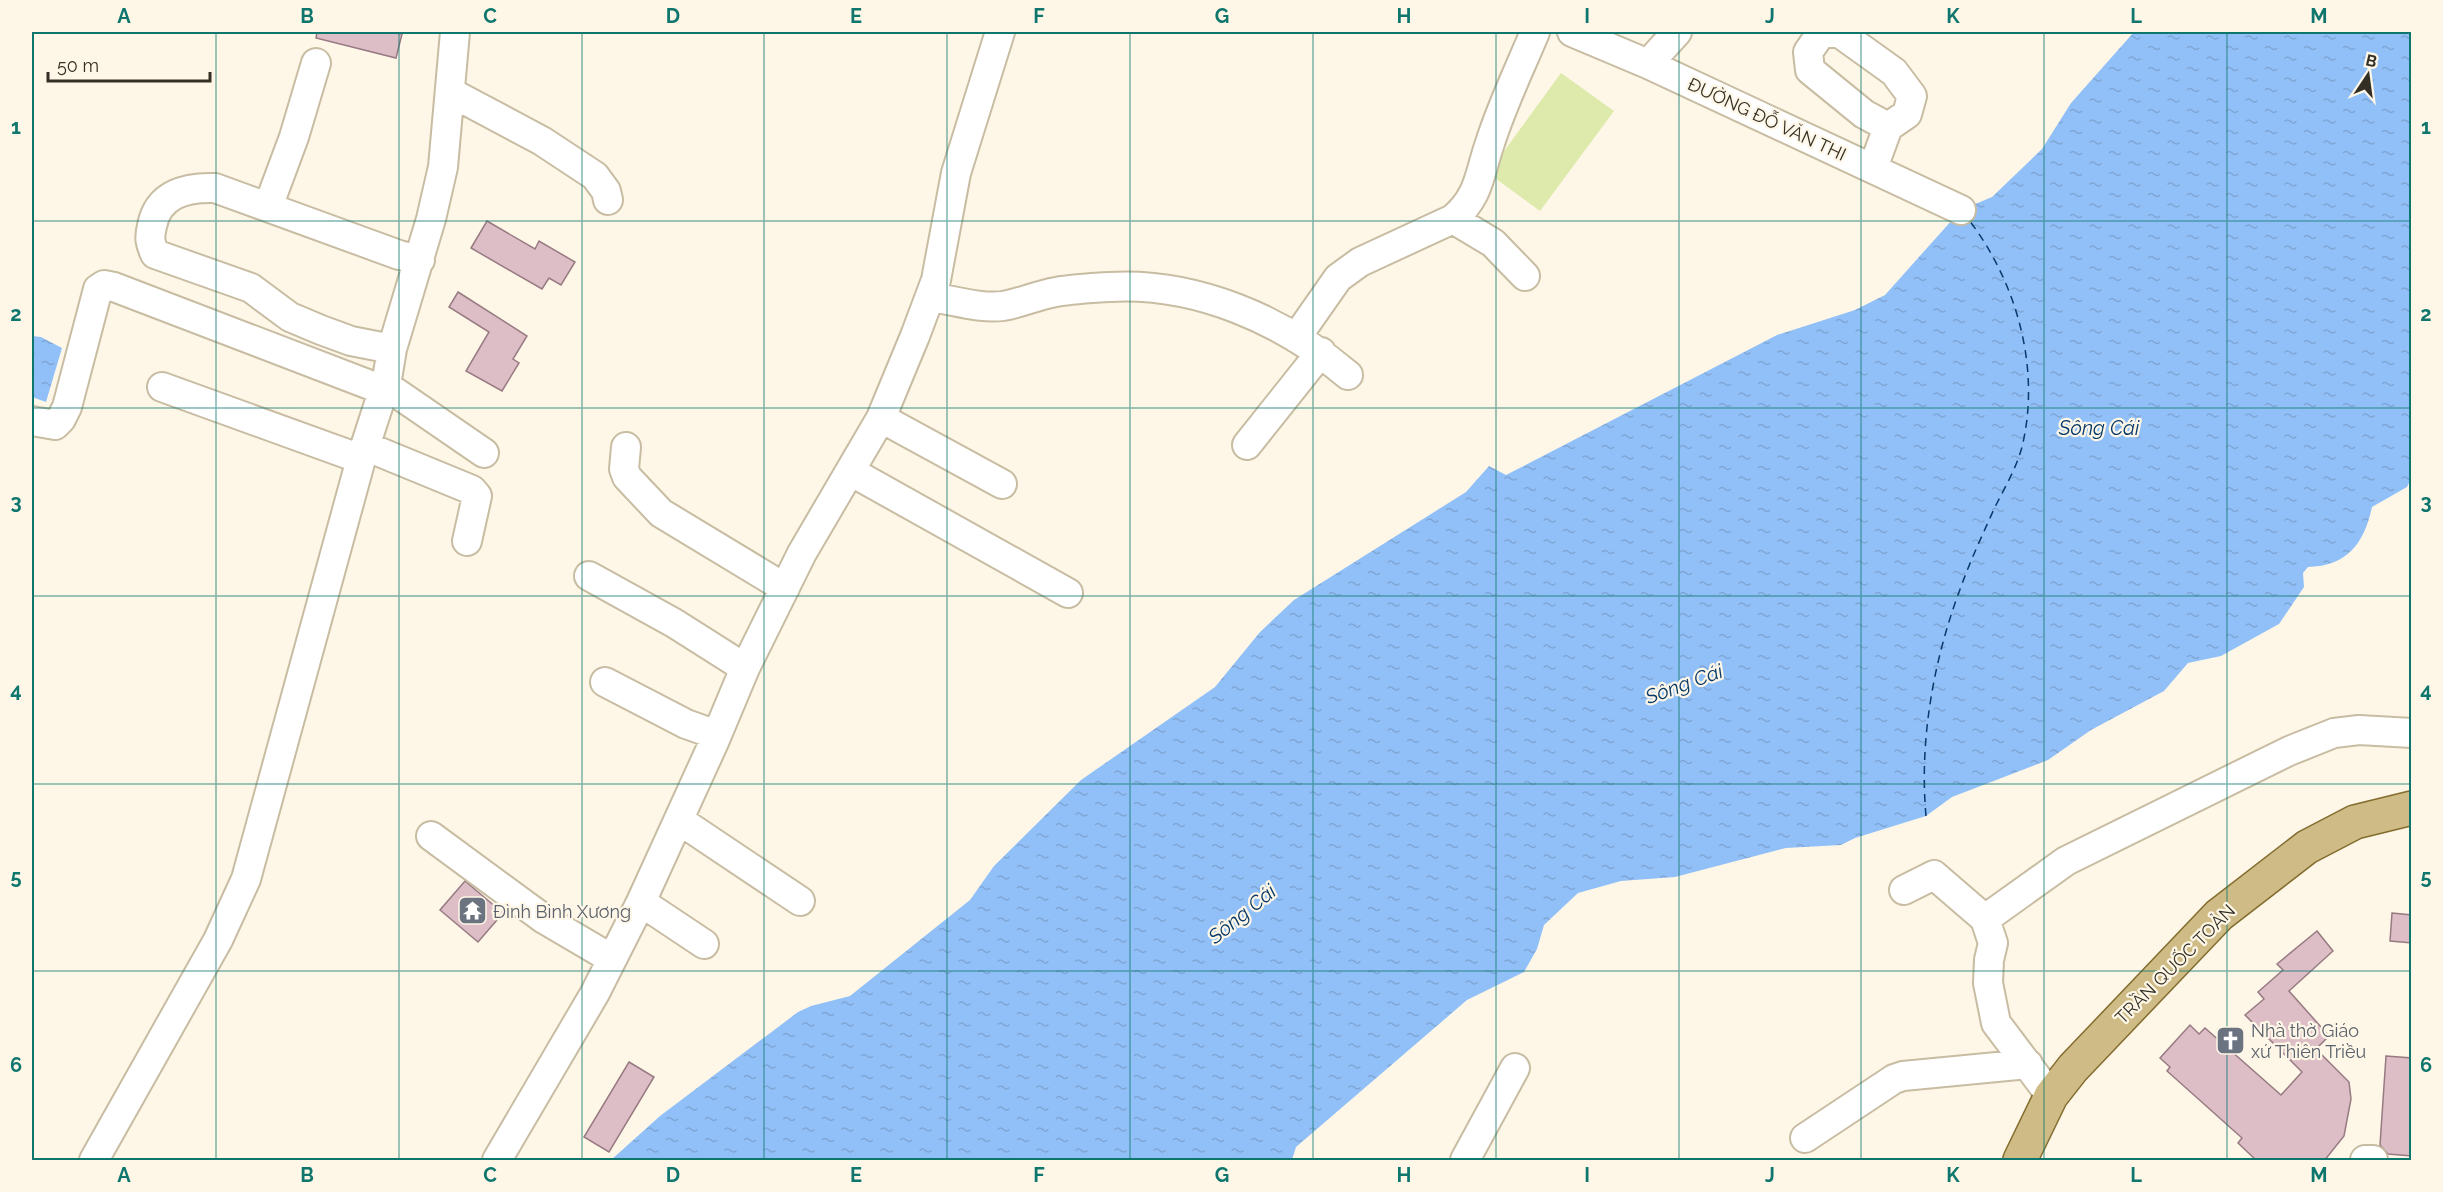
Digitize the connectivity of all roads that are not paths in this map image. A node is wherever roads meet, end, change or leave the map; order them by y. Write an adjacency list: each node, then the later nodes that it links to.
1 (455, 32): 10 (street)
2 (1000, 32): 21 (street)
3 (1534, 32): 13 (street)
4 (1572, 32): 9 (street, ĐƯỜNG ĐỖ VĂN THI)
5 (1677, 32): 9 (street)
6 (1822, 32): 11 (street)
7 (1830, 32): 11 (street)
8 (316, 63): 15 (street)
9 (1648, 64): 12 (street, ĐƯỜNG ĐỖ VĂN THI)
10 (450, 92): 14 (street); 19 (street)
11 (1888, 127): 12 (street)
12 (1873, 168): 16 (street, ĐƯỜNG ĐỖ VĂN THI)
13 (1477, 189): 17 (street); 18 (street)
14 (608, 200)
15 (268, 207): 19 (street); 23 (street)
16 (1961, 210)
17 (1453, 219): 18 (street); 22 (street)
18 (1482, 236): 20 (street)
19 (420, 260): 23 (street)
20 (1525, 276)
21 (930, 297): 22 (street); 28 (street)
22 (1296, 338): 24 (street)
23 (392, 350): 27 (street)
24 (1321, 352): 25 (street); 30 (street)
25 (1348, 375)
26 (162, 387): 32 (street)
27 (384, 388): 29 (street); 32 (street); 33 (street)
28 (881, 418): 34 (street); 35 (street)
29 (32, 421)
30 (1247, 445)
31 (626, 447): 38 (street)
32 (363, 453): 36 (street); 57 (street)
33 (484, 453)
34 (850, 471): 38 (street); 39 (street)
35 (1002, 484)
36 (467, 541)
37 (590, 576): 40 (street)
38 (785, 588): 40 (street)
39 (1068, 593)
40 (745, 668): 43 (street)
41 (605, 682): 43 (street)
42 (2412, 733): 50 (street)
43 (717, 735): 45 (street)
44 (2412, 808): 55 (main road, TRẦN QUỐC TOẢN)
45 (679, 820): 48 (street); 49 (street)
46 (431, 836): 52 (street)
47 (1904, 890): 50 (street)
48 (800, 901)
49 (641, 902): 51 (street); 52 (street)
50 (1985, 919): 53 (street)
51 (704, 944)
52 (612, 959): 58 (street)
53 (2028, 1064): 55 (street); 56 (street)
54 (1515, 1068): 59 (street)
55 (2051, 1096): 60 (main road, TRẦN QUỐC TOẢN)
56 (1805, 1138)
57 (94, 1161)
58 (497, 1161)
59 (1465, 1161)
60 (2020, 1161)
61 (2365, 1161): 62 (street)
62 (2373, 1161)

